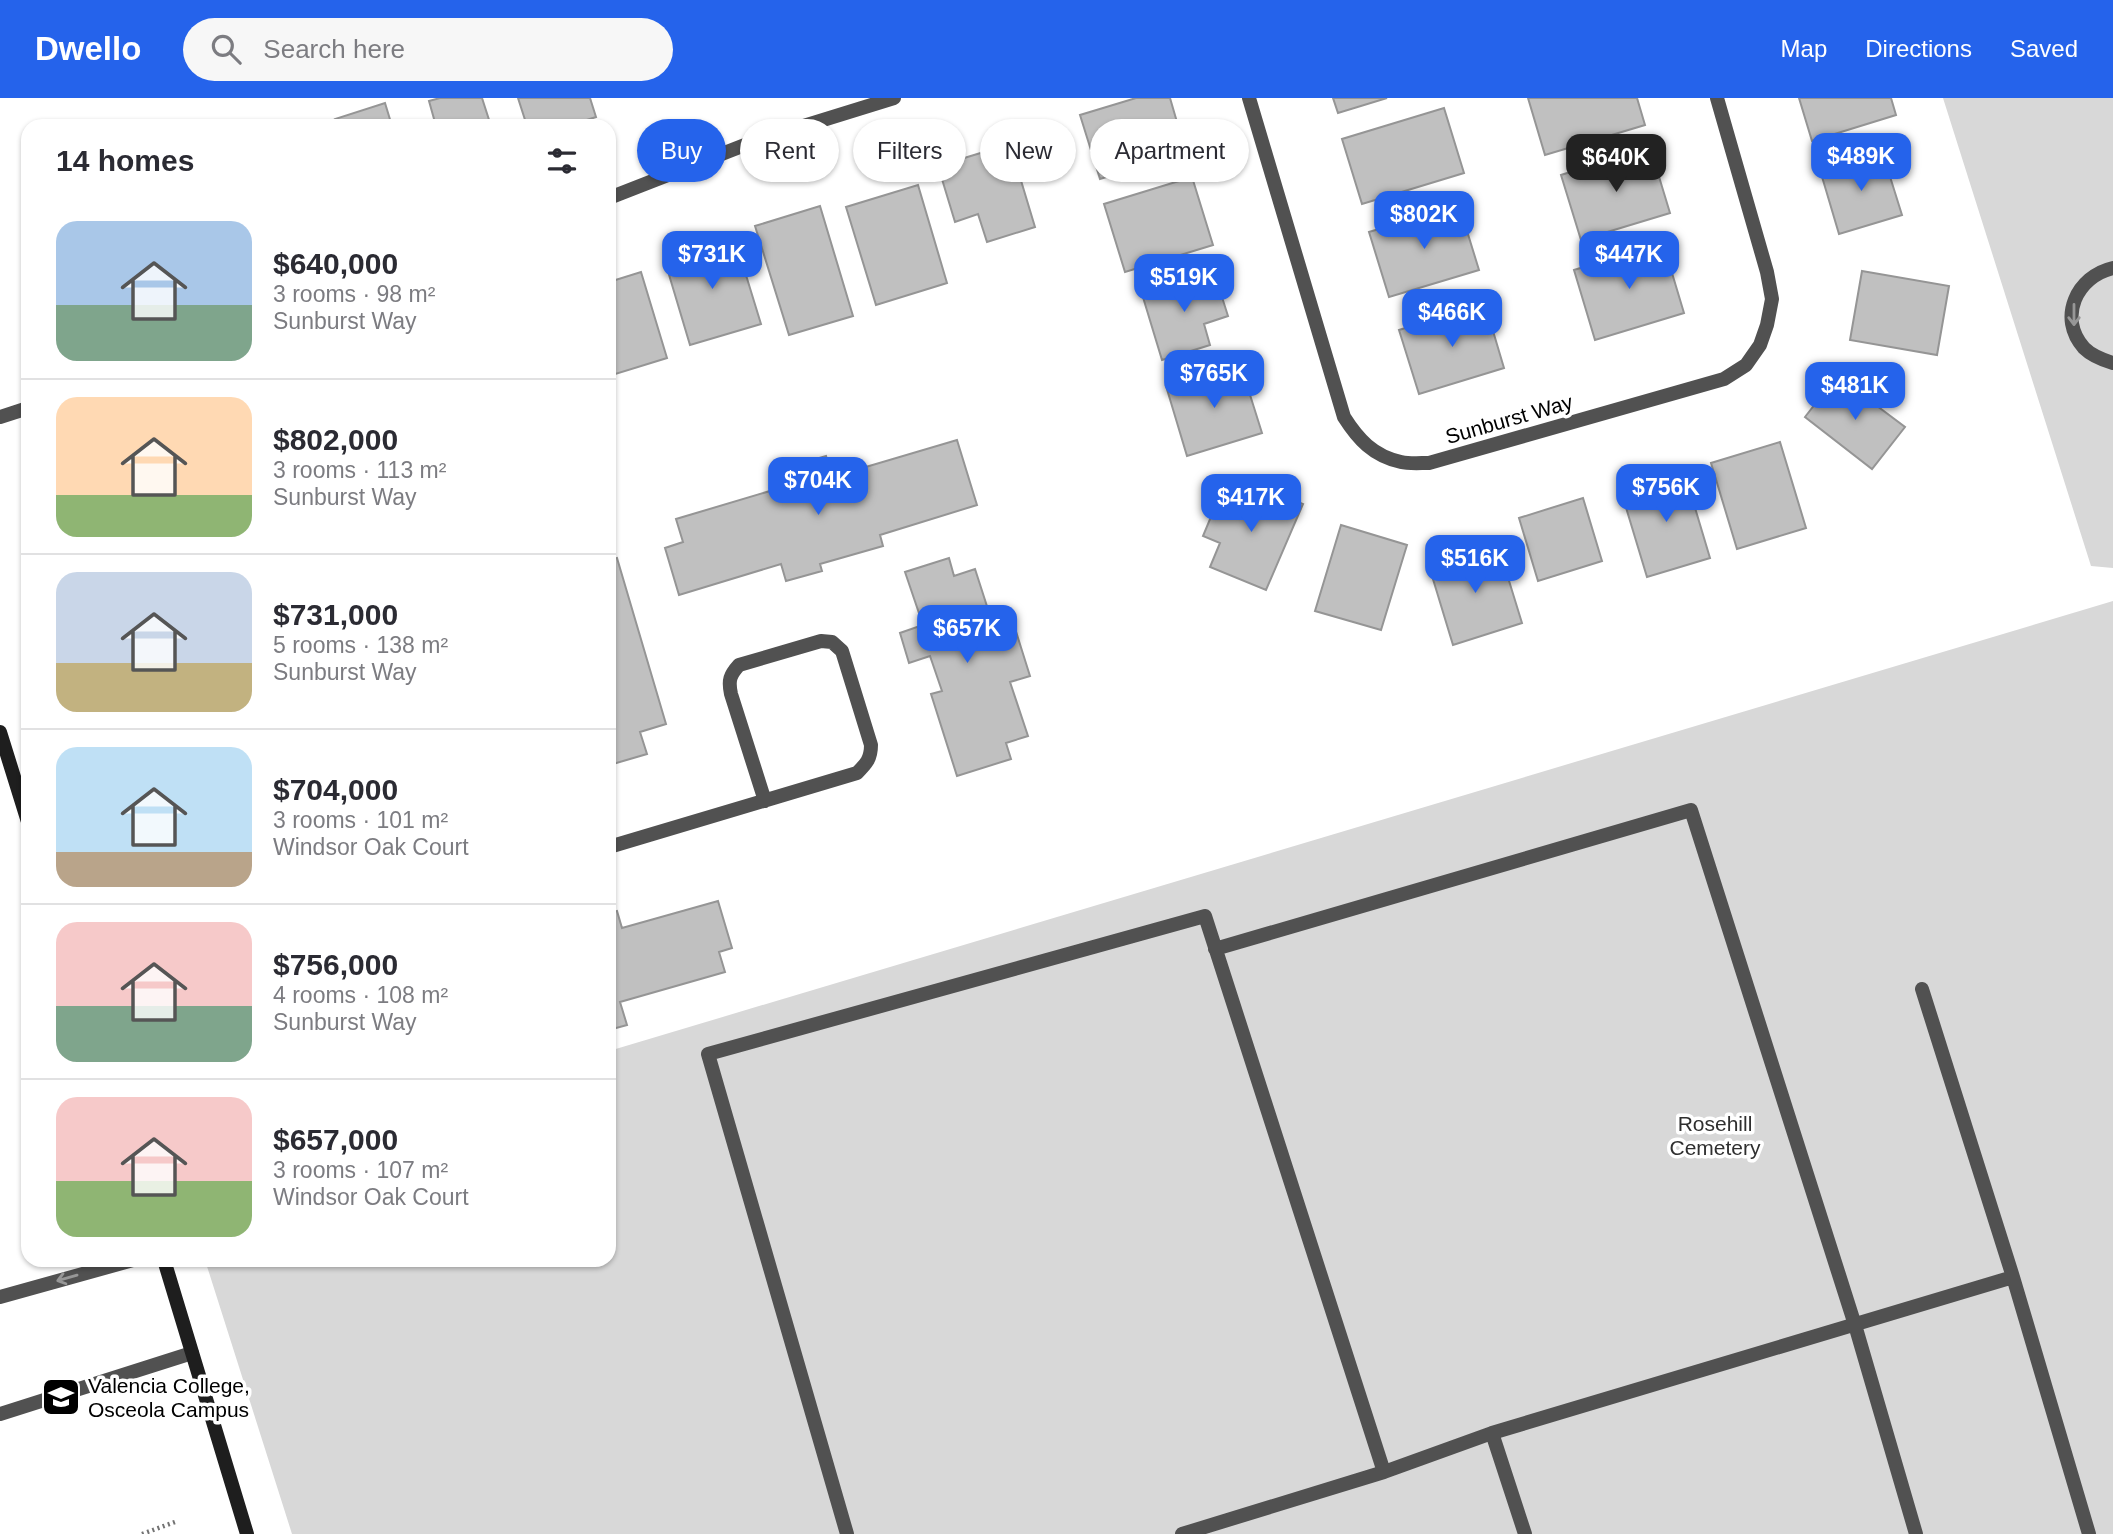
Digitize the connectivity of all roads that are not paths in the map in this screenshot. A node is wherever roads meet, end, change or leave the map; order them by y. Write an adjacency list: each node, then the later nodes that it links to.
1 (894, 98): 4 (street)
2 (1249, 98): 3 (street, Sunburst Way)
3 (1717, 98)
4 (616, 195)
5 (2113, 268): 6 (street, one-way to 6)
6 (2113, 363)
7 (21, 410): 8 (street)
8 (0, 417)
9 (0, 732): 10 (street)
10 (21, 800)
11 (765, 801): 11 (street); 12 (street)
12 (616, 845)
13 (1215, 949): 19 (street); 23 (street); 25 (street)
14 (1922, 989): 17 (street)
15 (108, 1267): 18 (street, one-way to 18)
16 (166, 1267): 20 (street)
17 (2013, 1277): 19 (street); 29 (street)
18 (0, 1297)
19 (1855, 1325): 22 (street); 28 (street)
20 (192, 1353): 21 (street); 24 (street)
21 (0, 1414)
22 (1492, 1433): 23 (street); 27 (street)
23 (1384, 1472): 26 (street)
24 (247, 1534)
25 (847, 1534)
26 (1182, 1534)
27 (1525, 1534)
28 (1916, 1534)
29 (2089, 1534)

